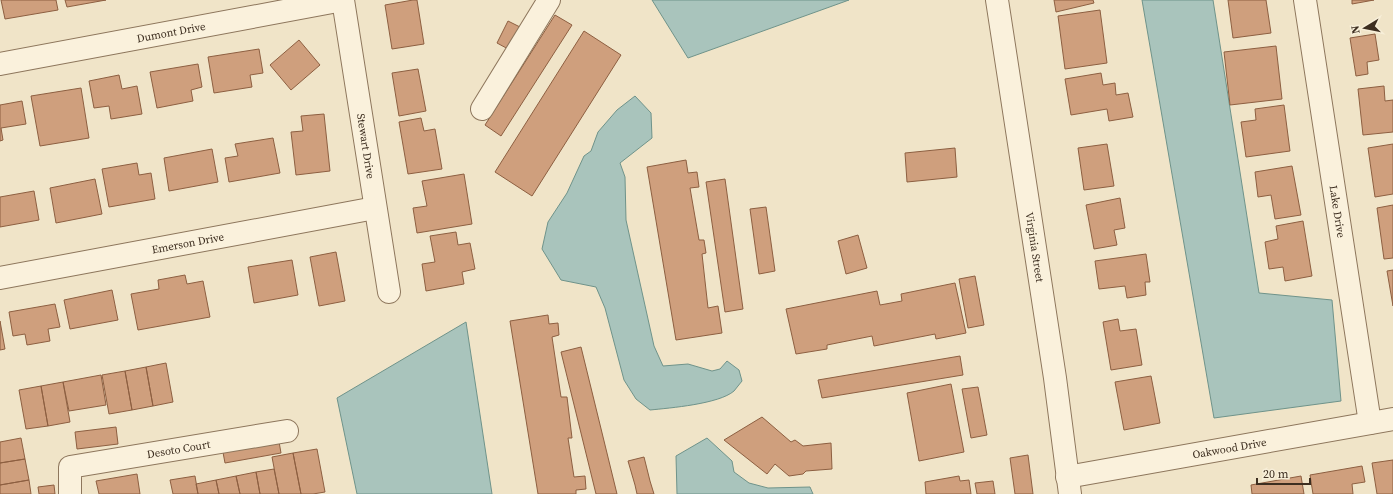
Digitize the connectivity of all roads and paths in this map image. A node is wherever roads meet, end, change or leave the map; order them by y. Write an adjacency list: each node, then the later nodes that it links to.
1 (343, 0): 5 (street, Dumont Drive); 7 (street, Stewart Drive)
2 (549, 0): 6 (street)
3 (996, 0): 13 (street, Virginia Street)
4 (1305, 0): 11 (street, Lake Drive)
5 (0, 64)
6 (482, 109)
7 (375, 208): 8 (street, Emerson Drive); 9 (street, Stewart Drive)
8 (0, 278)
9 (389, 292)
10 (1393, 419): 11 (street, Oakwood Drive)
11 (1370, 423): 13 (street, Oakwood Drive)
12 (287, 431): 14 (street, Desoto Court)
13 (1068, 486)
14 (70, 494)

